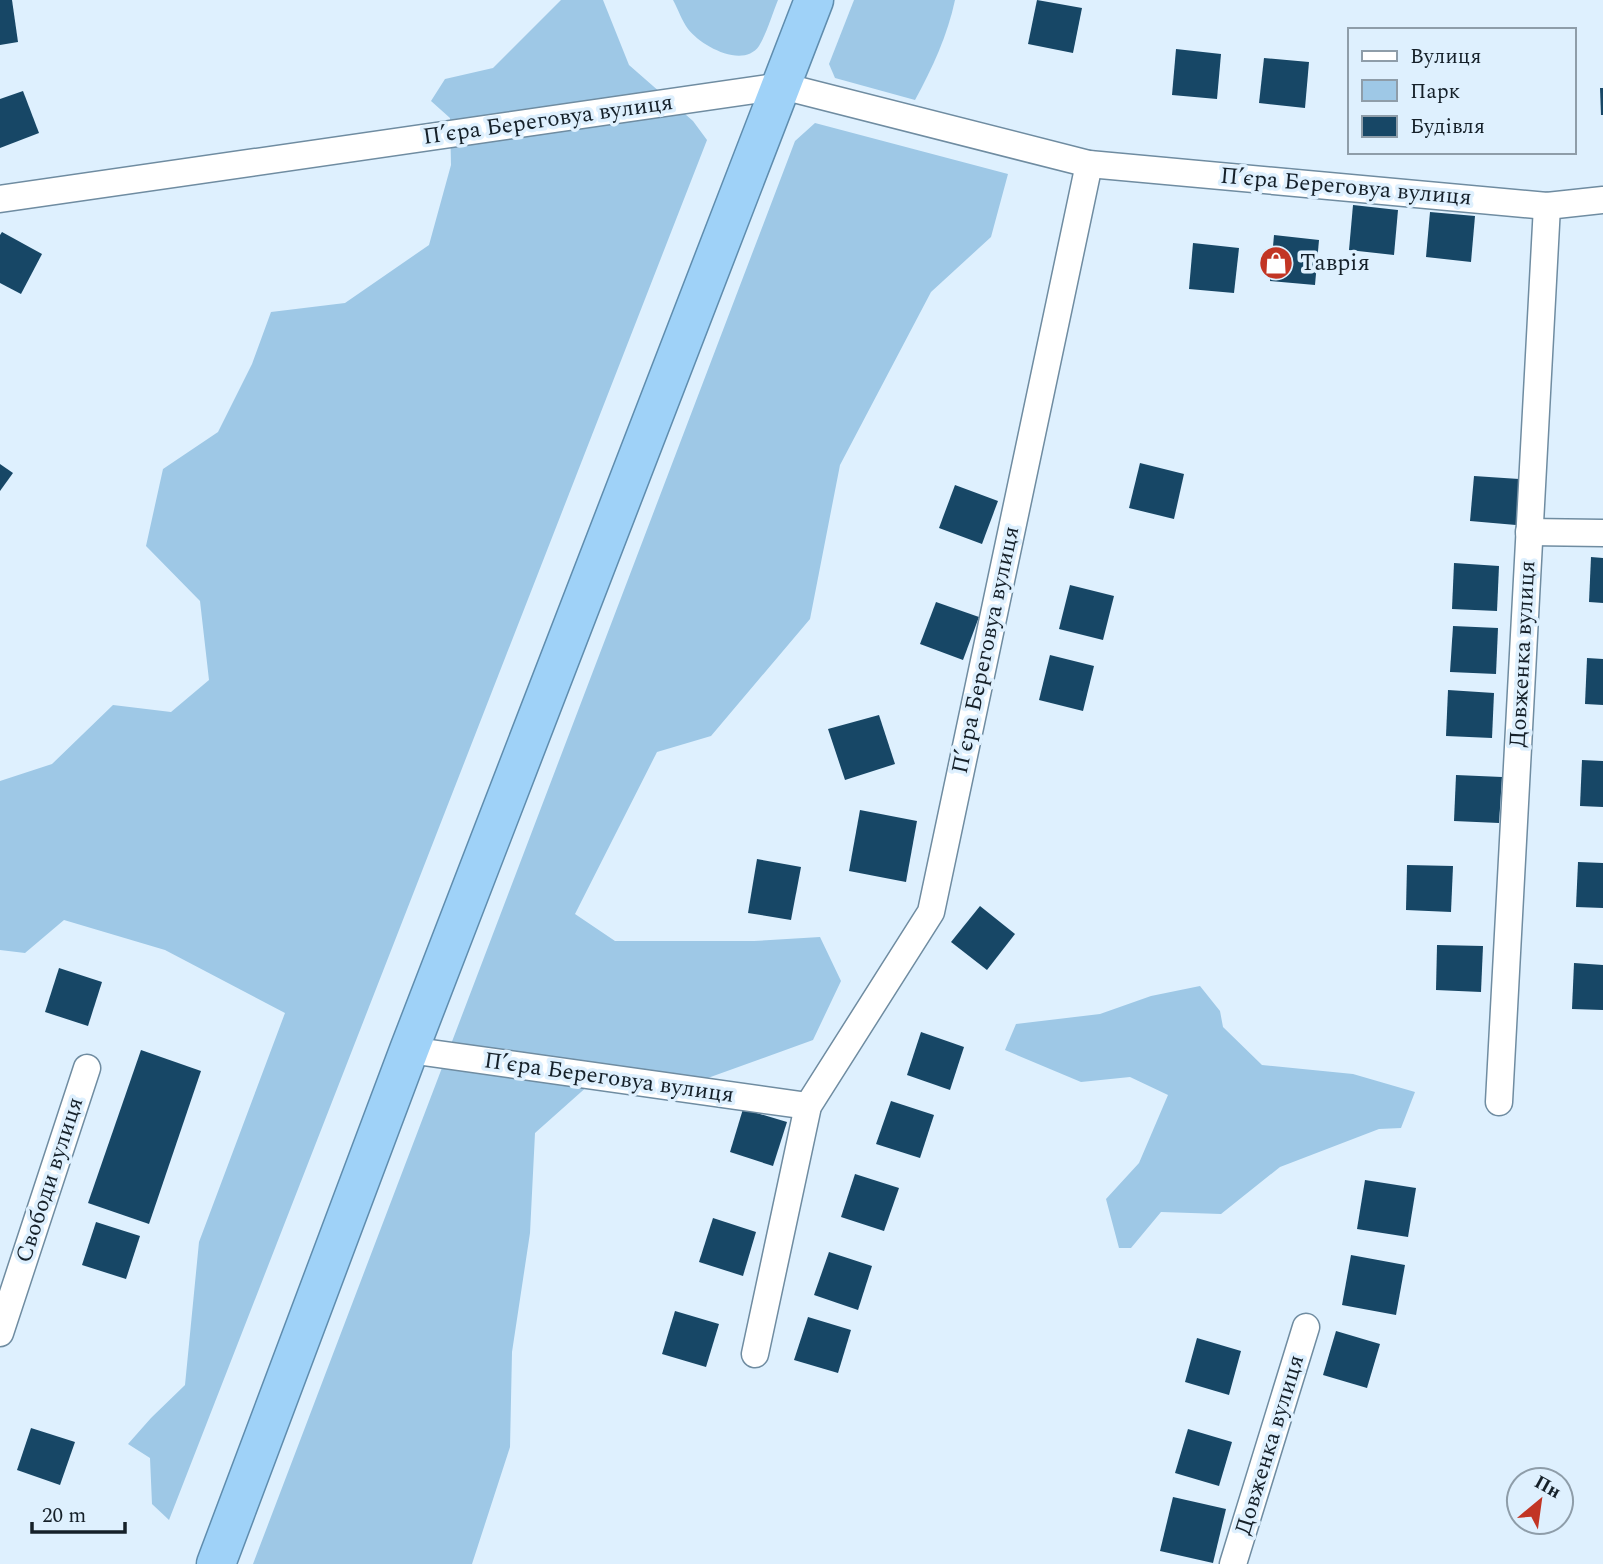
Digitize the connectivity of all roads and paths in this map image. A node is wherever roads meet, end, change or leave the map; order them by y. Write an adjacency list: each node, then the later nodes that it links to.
1 (814, 0): 2 (highway)
2 (782, 86): 3 (street, П’єра Береговуа вулиця); 4 (street, П’єра Береговуа вулиця); 9 (highway)
3 (1089, 164): 6 (street, П’єра Береговуа вулиця); 12 (street, П’єра Береговуа вулиця)
4 (0, 199)
5 (1603, 200): 6 (street, П’єра Береговуа вулиця)
6 (1546, 205): 7 (street, Довженка вулиця)
7 (1530, 532): 8 (street); 11 (street, Довженка вулиця)
8 (1603, 533)
9 (409, 1050): 12 (street, П’єра Береговуа вулиця); 16 (highway)
10 (87, 1068): 14 (street, Свободи вулиця)
11 (1499, 1102)
12 (808, 1106): 15 (street, П’єра Береговуа вулиця)
13 (1306, 1327): 17 (street, Довженка вулиця)
14 (0, 1333)
15 (755, 1354)
16 (216, 1564)
17 (1233, 1564)

